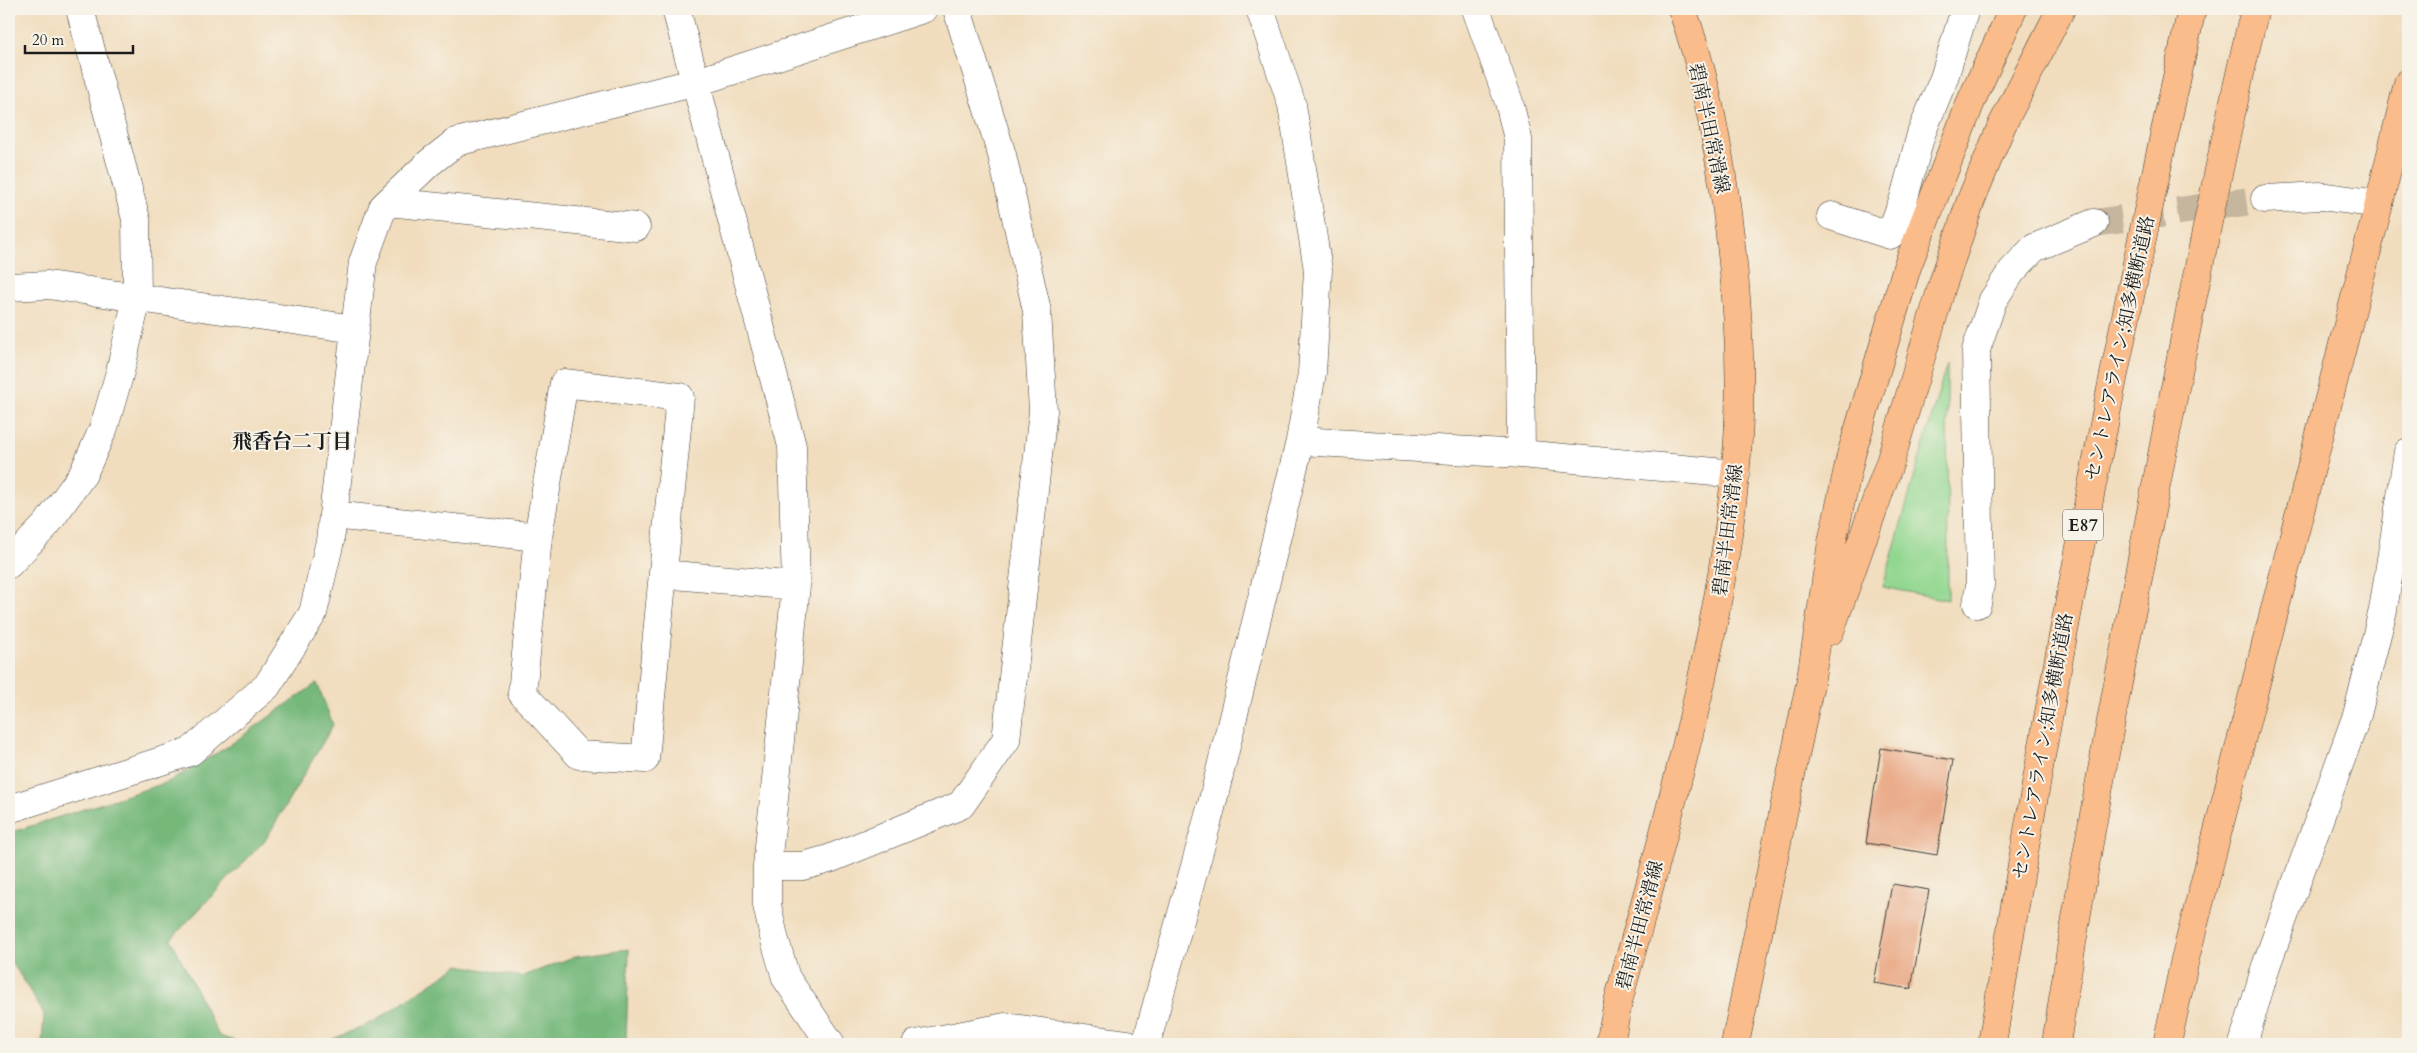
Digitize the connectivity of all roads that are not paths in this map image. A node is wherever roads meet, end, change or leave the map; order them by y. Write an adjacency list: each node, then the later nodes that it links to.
1 (80, 9): 22 (street)
2 (676, 9): 13 (street)
3 (923, 9): 13 (street)
4 (957, 9): 36 (street)
5 (1260, 9): 24 (street)
6 (1476, 9): 26 (street)
7 (1682, 9): 27 (main road, 碧南半田常滑線)
8 (1966, 9): 18 (street)
9 (2013, 9): 34 (main road)
10 (2061, 9): 34 (main road)
11 (2192, 9): 43 (main road, セントレアライン;知多横断道路 / E87)
12 (2254, 9): 44 (main road)
13 (697, 82): 16 (street); 32 (street)
14 (2408, 84): 17 (main road)
15 (2264, 199): 17 (street)
16 (388, 202): 20 (street); 23 (street)
17 (2379, 204): 45 (main road)
18 (1831, 216)
19 (2094, 223): 33 (street)
20 (636, 227)
21 (9, 287): 22 (street)
22 (137, 298): 23 (street); 30 (street)
23 (355, 329): 28 (street)
24 (1300, 441): 26 (street); 40 (street)
25 (2408, 452): 46 (street)
26 (1521, 454): 27 (street)
27 (1736, 474): 41 (main road, 碧南半田常滑線)
28 (333, 515): 29 (street); 35 (street)
29 (538, 537): 31 (street); 31 (street)
30 (9, 564)
31 (663, 574): 32 (street)
32 (796, 586): 36 (street)
33 (1977, 604)
34 (1810, 684): 42 (main road)
35 (9, 809)
36 (767, 866): 37 (street)
37 (831, 1044)
38 (916, 1044): 39 (street)
39 (1128, 1044)
40 (1146, 1044)
41 (1610, 1044)
42 (1735, 1044)
43 (1992, 1044)
44 (2056, 1044)
45 (2167, 1044)
46 (2243, 1044)

